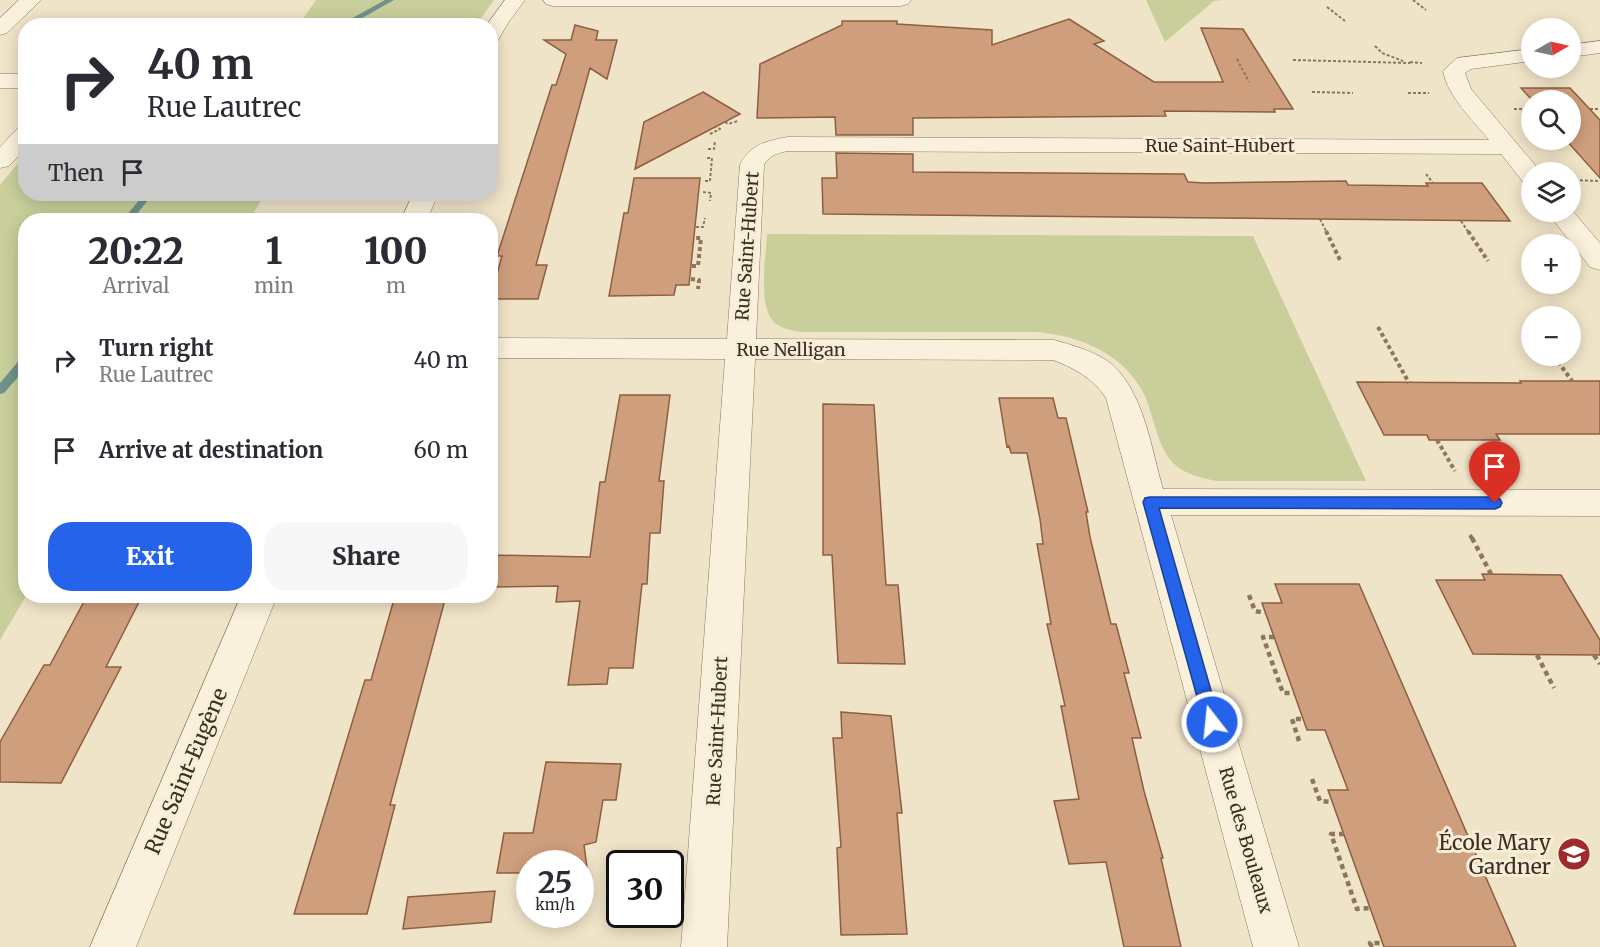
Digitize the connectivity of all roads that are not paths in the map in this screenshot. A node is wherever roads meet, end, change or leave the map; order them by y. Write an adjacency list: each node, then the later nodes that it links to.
1 (31, 0): 6 (street)
2 (515, 0): 5 (street)
3 (553, 0): 4 (street)
4 (901, 0)
5 (498, 22)
6 (0, 29)
7 (1600, 47): 8 (street)
8 (1581, 50)
9 (1521, 56): 13 (street)
10 (0, 81): 11 (street)
11 (18, 81)
12 (18, 142): 14 (street)
13 (1508, 147): 15 (street); 19 (street, Rue Saint-Hubert)
14 (0, 161)
15 (1521, 163)
16 (1568, 222): 17 (street)
17 (1600, 261)
18 (498, 348): 19 (street, Rue Nelligan)
19 (740, 349): 20 (street, Rue Nelligan); 25 (street, Rue Saint-Hubert)
20 (1090, 364): 21 (street, Rue des Bouleaux)
21 (1150, 502): 22 (street); 26 (street, Rue des Bouleaux)
22 (1600, 503)
23 (256, 603): 24 (street, Rue Saint-Eugène)
24 (113, 947)
25 (704, 947)
26 (1276, 947)

